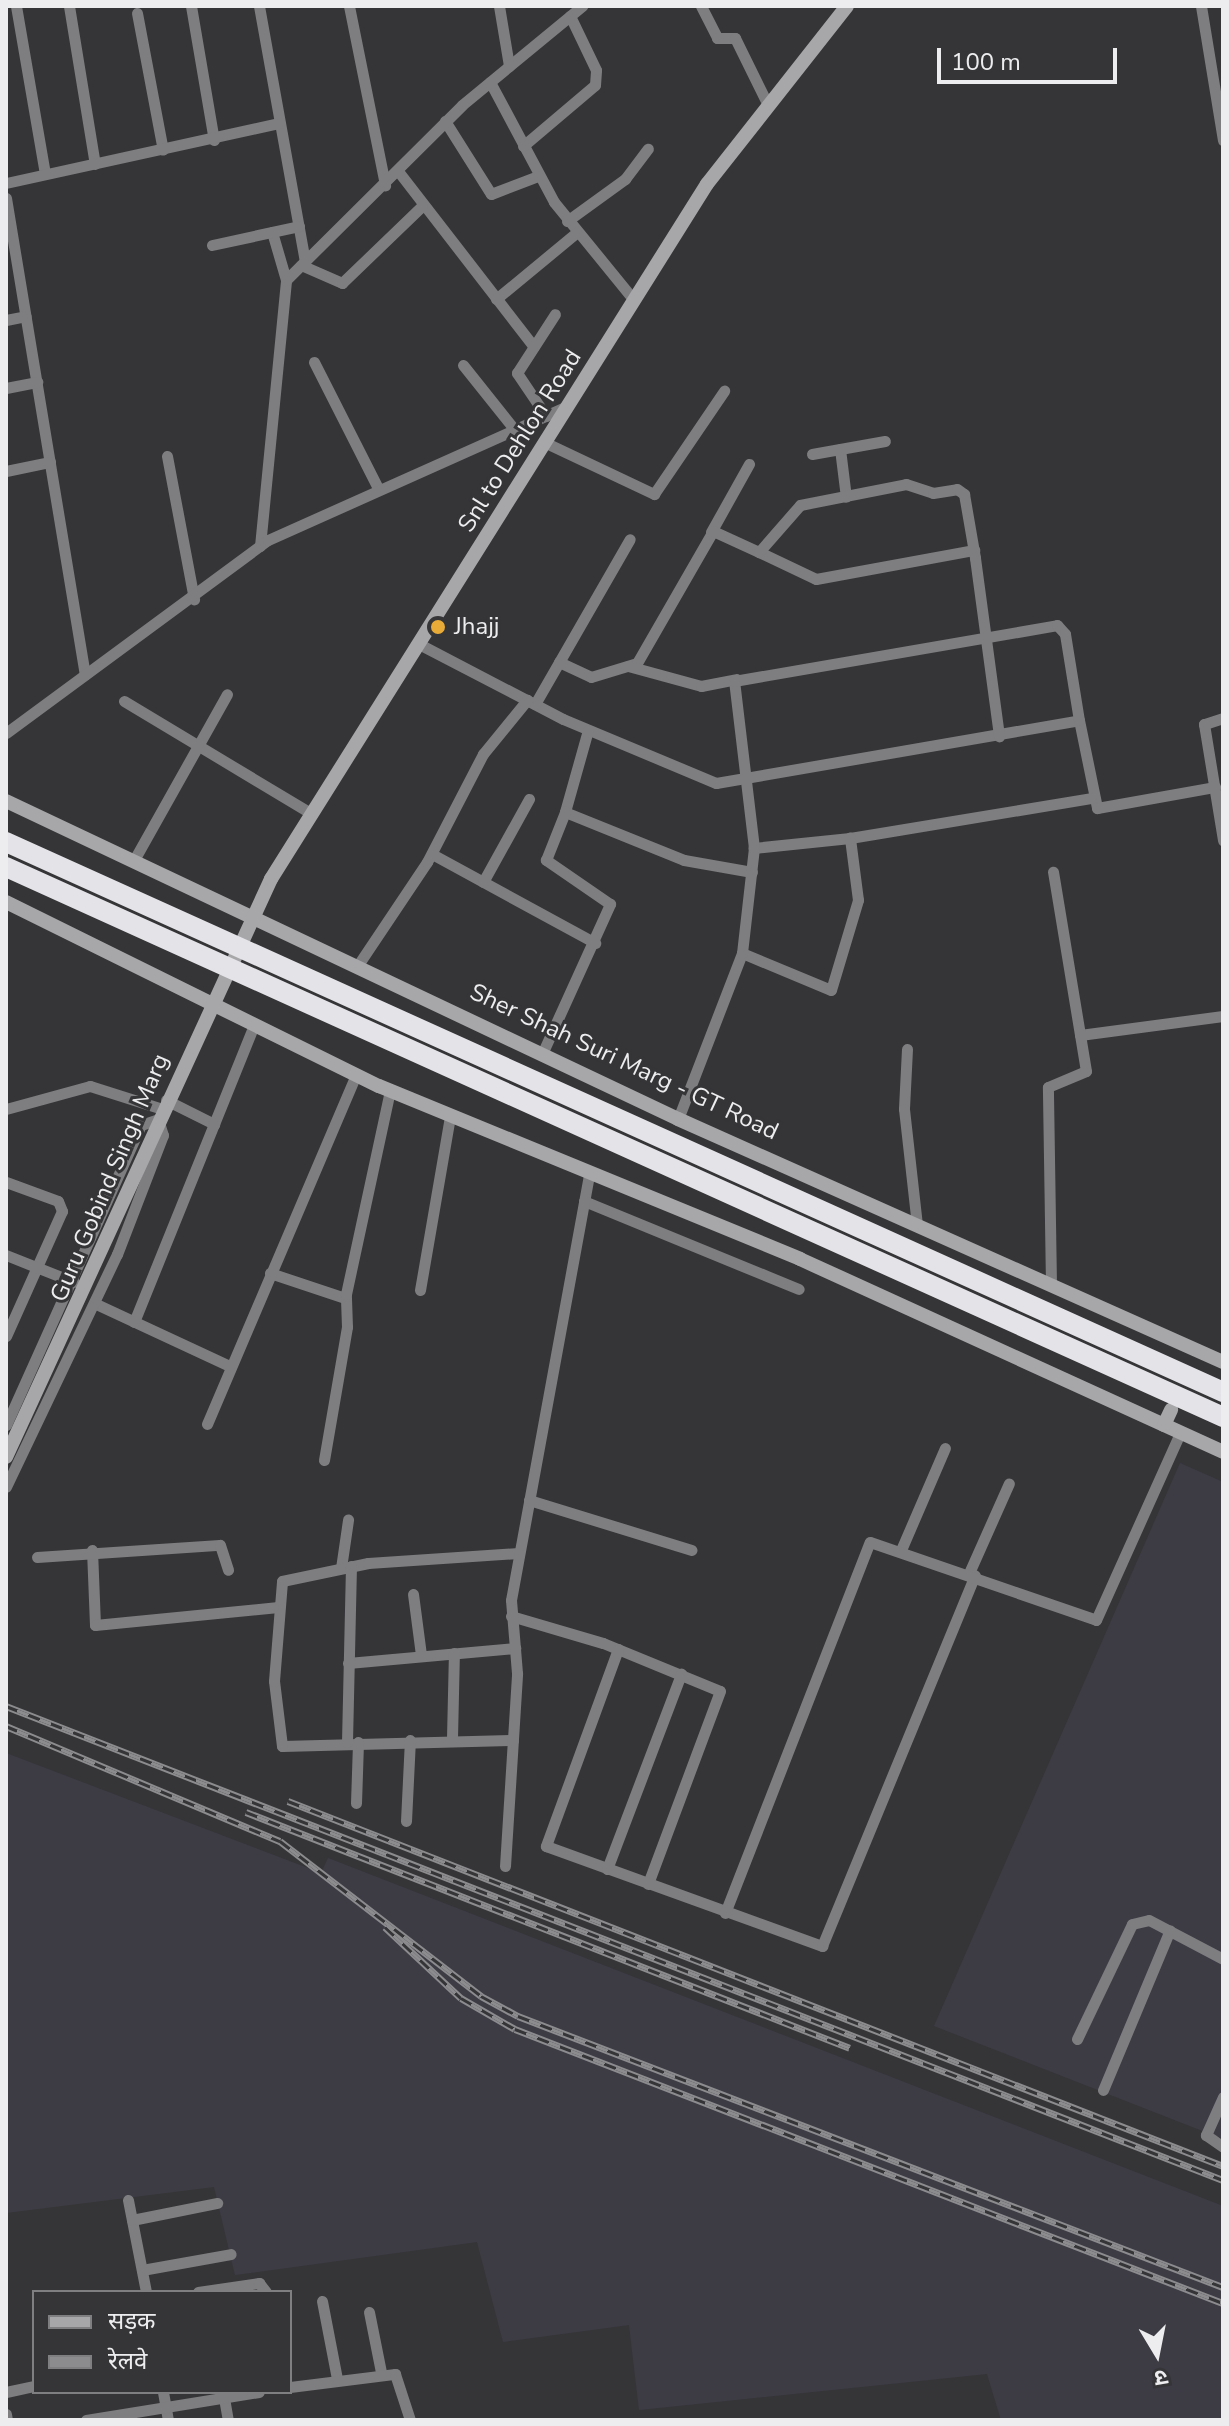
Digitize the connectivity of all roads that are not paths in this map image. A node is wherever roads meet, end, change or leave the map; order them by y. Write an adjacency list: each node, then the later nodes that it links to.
1 (16, 6): 25 (street)
2 (69, 6): 23 (street)
3 (191, 6): 18 (street)
4 (259, 6): 17 (street)
5 (349, 6): 28 (street)
6 (499, 6): 13 (street)
7 (582, 6): 12 (street)
8 (701, 6): 15 (street)
9 (847, 6): 15 (street, Snl to Dehlon Road)
10 (1201, 6): 19 (street)
11 (137, 13): 22 (street)
12 (570, 16): 13 (street); 20 (street)
13 (509, 66): 14 (street)
14 (490, 82): 16 (street); 20 (street)
15 (768, 105): 39 (street, Snl to Dehlon Road)
16 (445, 121): 24 (street); 26 (street)
17 (280, 123): 18 (street); 32 (street)
18 (214, 140): 22 (street)
19 (1223, 140)
20 (523, 146): 26 (street)
21 (648, 149): 31 (street)
22 (163, 150): 23 (street)
23 (95, 164): 25 (street)
24 (398, 171): 28 (street); 30 (street)
25 (45, 174): 27 (street)
26 (538, 176): 31 (street)
27 (6, 183)
28 (385, 185): 36 (street)
29 (6, 198): 41 (street)
30 (422, 206): 36 (street); 38 (street)
31 (567, 221): 34 (street)
32 (299, 226): 33 (street); 36 (street)
33 (272, 232): 35 (street); 37 (street)
34 (576, 233): 38 (street); 39 (street)
35 (212, 245)
36 (303, 263): 37 (street)
37 (286, 280): 64 (street)
38 (496, 299): 43 (street)
39 (634, 300): 49 (street, Snl to Dehlon Road)
40 (555, 314): 43 (street)
41 (26, 316): 42 (street); 46 (street)
42 (6, 320)
43 (534, 347): 50 (street)
44 (314, 362): 60 (street)
45 (463, 365): 51 (street)
46 (37, 382): 47 (street); 57 (street)
47 (6, 388)
48 (724, 391): 53 (street)
49 (566, 407): 50 (street); 53 (street, Snl to Dehlon Road)
50 (546, 416): 51 (street)
51 (514, 429): 60 (street)
52 (885, 441): 54 (street)
53 (544, 442): 69 (street, Snl to Dehlon Road)
54 (840, 449): 55 (street); 61 (street)
55 (812, 454)
56 (167, 456): 67 (street)
57 (50, 462): 59 (street); 72 (street)
58 (749, 464): 62 (street)
59 (6, 471)
60 (378, 488): 64 (street)
61 (846, 497): 65 (street); 66 (street)
62 (711, 532): 66 (street); 71 (street)
63 (630, 539): 70 (street)
64 (260, 546): 67 (street)
65 (974, 550): 66 (street); 68 (street)
66 (759, 552)
67 (194, 599): 72 (street)
68 (987, 636): 73 (street); 78 (street); 81 (street)
69 (419, 644): 76 (street); 89 (street, Snl to Dehlon Road)
70 (559, 662): 71 (street); 76 (street)
71 (627, 666): 73 (street)
72 (85, 675): 80 (street)
73 (736, 679): 83 (street)
74 (227, 694): 82 (street)
75 (124, 701): 82 (street)
76 (531, 702): 79 (street); 94 (street)
77 (1223, 718): 84 (street)
78 (1079, 720): 81 (street); 85 (street)
79 (588, 730): 83 (street); 88 (street)
80 (6, 733)
81 (999, 736): 83 (street)
82 (199, 745): 89 (street); 95 (street)
83 (749, 781): 93 (street)
84 (1215, 787): 85 (street); 91 (street)
85 (1091, 798): 90 (street)
86 (529, 799): 99 (street)
87 (6, 801): 95 (street, Sher Shah Suri Marg - GT Road)
88 (565, 812): 97 (street); 102 (street)
89 (312, 814): 101 (street, Snl to Dehlon Road)
90 (850, 838): 93 (street); 103 (street)
91 (1223, 840)
92 (6, 842): 135 (highway)
93 (754, 848): 97 (street)
94 (432, 854): 99 (street); 104 (street)
95 (134, 860): 101 (street, Sher Shah Suri Marg - GT Road)
96 (6, 867): 137 (highway)
97 (752, 872): 103 (street)
98 (1053, 872): 108 (street)
99 (483, 882): 102 (street)
100 (6, 902): 105 (street)
101 (253, 914): 104 (street, Sher Shah Suri Marg - GT Road); 105 (street, Guru Gobind Singh Marg)
102 (595, 943): 110 (street)
103 (742, 953): 116 (street)
104 (358, 965): 110 (street, Sher Shah Suri Marg - GT Road)
105 (209, 1003): 107 (street); 114 (street, Guru Gobind Singh Marg)
106 (1223, 1016): 108 (street)
107 (254, 1025): 111 (street); 117 (street)
108 (1080, 1035): 126 (street)
109 (907, 1049): 121 (street)
110 (542, 1054): 116 (street, Sher Shah Suri Marg - GT Road)
111 (356, 1075): 112 (street); 124 (street)
112 (390, 1091): 115 (street); 129 (street)
113 (6, 1109): 114 (street)
114 (159, 1115): 117 (street); 125 (street); 130 (street); 144 (street, Guru Gobind Singh Marg)
115 (450, 1117): 118 (street); 128 (street)
116 (678, 1119): 121 (street, Sher Shah Suri Marg - GT Road)
117 (214, 1124): 131 (street)
118 (589, 1176): 120 (street); 140 (street)
119 (6, 1182): 123 (street)
120 (584, 1201): 127 (street); 148 (street)
121 (917, 1225): 126 (street, Sher Shah Suri Marg - GT Road)
122 (6, 1255): 123 (street)
123 (37, 1266): 125 (street); 132 (street)
124 (270, 1273): 129 (street); 134 (street)
125 (74, 1282): 139 (street)
126 (1051, 1285): 133 (street, Sher Shah Suri Marg - GT Road)
127 (799, 1289)
128 (420, 1290)
129 (345, 1298): 145 (street)
130 (94, 1303): 131 (street); 147 (street)
131 (134, 1322): 134 (street)
132 (6, 1336)
133 (1223, 1362)
134 (230, 1366): 138 (street)
135 (1223, 1392)
136 (1171, 1410): 140 (street)
137 (1223, 1417)
138 (207, 1424)
139 (6, 1425)
140 (1164, 1425): 141 (street)
141 (1180, 1433): 143 (street); 157 (street)
142 (945, 1448): 152 (street)
143 (1223, 1452)
144 (6, 1457)
145 (324, 1460)
146 (1009, 1483): 157 (street)
147 (6, 1487)
148 (529, 1500): 151 (street); 153 (street)
149 (348, 1520): 155 (street)
150 (92, 1550): 154 (street); 156 (street); 159 (street)
151 (692, 1550)
152 (901, 1550): 157 (street); 176 (street)
153 (519, 1553): 155 (street); 160 (street)
154 (37, 1557)
155 (346, 1567): 159 (street); 165 (street)
156 (228, 1570)
157 (972, 1574): 176 (street)
158 (413, 1594): 164 (street)
159 (278, 1607): 170 (street)
160 (511, 1616): 161 (street); 162 (street)
161 (515, 1648): 163 (street); 169 (street)
162 (618, 1649): 166 (street); 174 (street)
163 (454, 1653): 164 (street); 167 (street)
164 (421, 1655): 165 (street)
165 (348, 1663): 170 (street)
166 (681, 1674): 174 (street); 175 (street)
167 (452, 1738): 168 (street); 169 (street)
168 (410, 1740): 170 (street); 172 (street)
169 (513, 1740): 173 (street)
170 (352, 1742): 171 (street)
171 (356, 1803)
172 (406, 1821)
173 (505, 1866)
174 (607, 1869): 175 (street)
175 (648, 1884): 176 (street)
176 (725, 1913)
177 (1170, 1930): 178 (street); 179 (street); 180 (street)
178 (1223, 1959)
179 (1077, 2039)
180 (1103, 2090)
181 (1223, 2097): 182 (street)
182 (1223, 2147)
183 (128, 2200): 185 (street)
184 (217, 2203): 185 (street)
185 (132, 2220): 187 (street)
186 (231, 2254): 187 (street)
187 (142, 2270): 188 (street)
188 (146, 2290)
189 (212, 2290): 190 (street)
190 (264, 2290)
191 (322, 2301): 194 (street)
192 (369, 2312): 193 (street)
193 (381, 2372): 194 (street); 205 (street)
194 (337, 2379): 196 (street)
195 (32, 2386): 197 (street)
196 (292, 2387)
197 (6, 2392)
198 (163, 2394): 201 (street)
199 (247, 2394): 200 (street)
200 (224, 2398): 201 (street); 204 (street)
201 (166, 2407): 202 (street); 203 (street)
202 (86, 2420)
203 (168, 2420)
204 (228, 2420)
205 (410, 2420)

